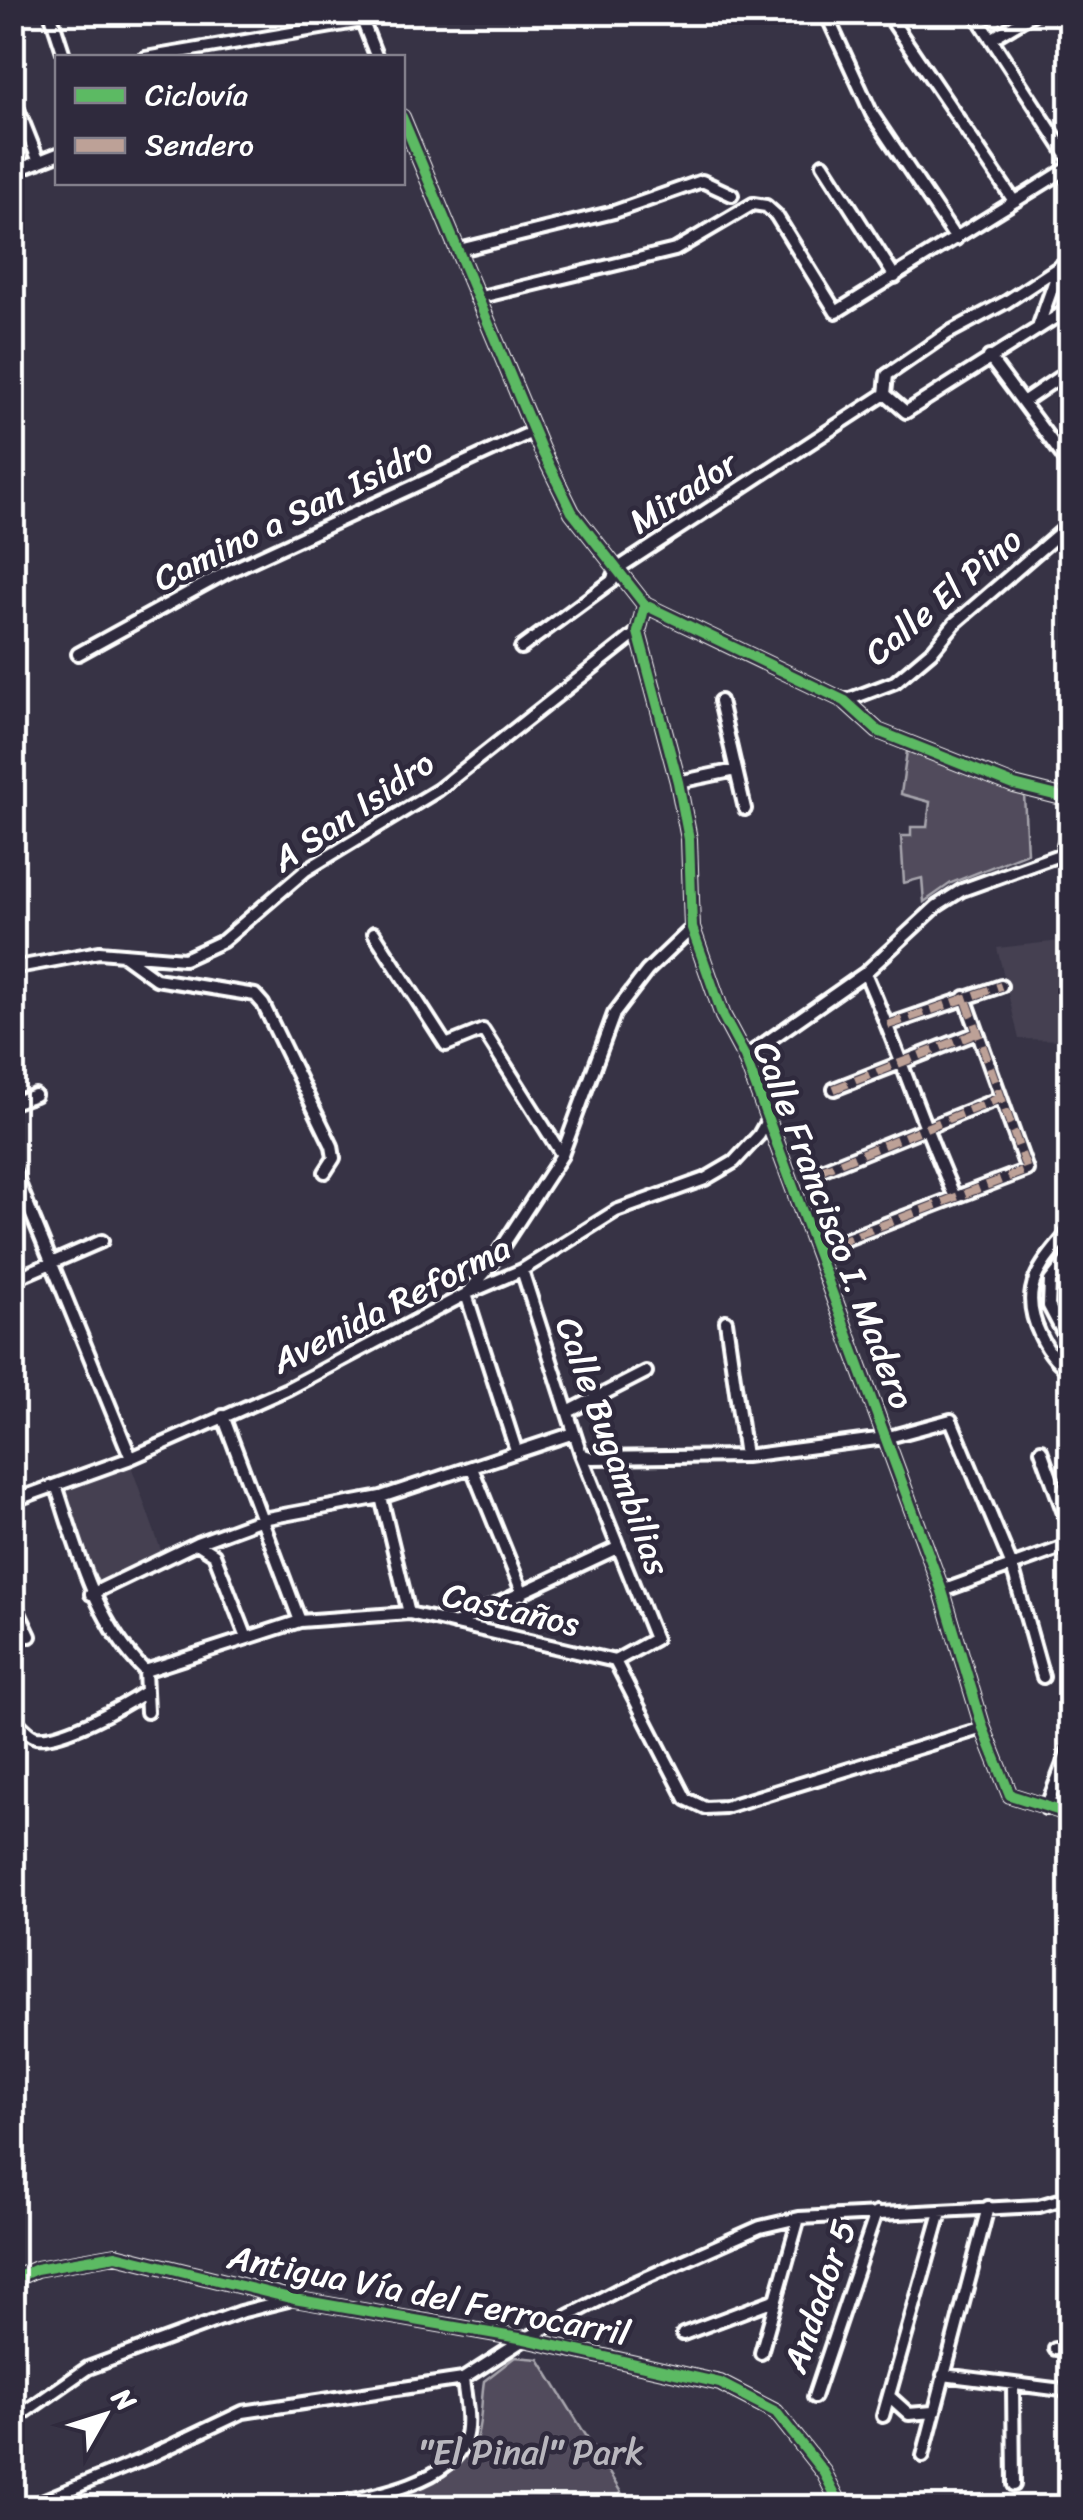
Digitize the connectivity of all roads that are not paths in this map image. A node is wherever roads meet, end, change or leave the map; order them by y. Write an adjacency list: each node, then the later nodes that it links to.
1 (886, 12): 21 (street)
2 (974, 12): 9 (street)
3 (1036, 12): 9 (street)
4 (1059, 12): 8 (street)
5 (360, 16): 11 (street); 12 (street)
6 (827, 16): 22 (street)
7 (52, 18): 10 (street)
8 (1070, 30)
9 (990, 39): 18 (street)
10 (63, 55)
11 (160, 55)
12 (376, 55)
13 (12, 94): 16 (street)
14 (405, 124): 23 (street)
15 (55, 155): 16 (street)
16 (39, 162): 19 (street)
17 (823, 164): 25 (street)
18 (1070, 164): 21 (street)
19 (12, 172)
20 (732, 194): 23 (street)
21 (1014, 202): 22 (street)
22 (956, 239): 25 (street)
23 (459, 250): 26 (street)
24 (1065, 263): 28 (street); 31 (street)
25 (895, 277): 26 (street)
26 (477, 298): 33 (street)
27 (1070, 308): 28 (street)
28 (1038, 326): 29 (street)
29 (989, 358): 31 (street); 32 (street)
30 (1070, 370): 32 (street)
31 (886, 394): 38 (street, Mirador)
32 (1023, 402): 35 (street)
33 (534, 431): 38 (street); 42 (street, Camino a San Isidro)
34 (1070, 443): 35 (street)
35 (1058, 451): 36 (street)
36 (1070, 466)
37 (1070, 524): 44 (street, Calle El Pino)
38 (617, 568): 39 (street); 41 (street, Mirador)
39 (645, 604): 40 (street, Calle Francisco I. Madero); 44 (street)
40 (638, 632): 46 (street, Calle Francisco I. Madero); 53 (street, A San Isidro)
41 (521, 648)
42 (78, 654)
43 (720, 701): 45 (street)
44 (844, 701): 47 (street)
45 (736, 770): 46 (street); 48 (street)
46 (678, 782): 51 (street, Calle Francisco I. Madero)
47 (1070, 800)
48 (745, 809)
49 (1070, 823): 50 (street)
50 (1066, 856): 55 (street)
51 (692, 928): 60 (street, Calle Francisco I. Madero); 68 (street)
52 (374, 934): 68 (street)
53 (122, 954): 54 (street, A San Isidro); 71 (street)
54 (12, 968)
55 (865, 972): 58 (street); 60 (street)
56 (1001, 986): 57 (street)
57 (966, 997): 58 (street); 59 (street)
58 (888, 1025): 61 (street)
59 (978, 1032): 61 (street, Calle Francisco I. Madero); 64 (street)
60 (745, 1057): 66 (street, Calle Francisco I. Madero)
61 (902, 1062): 62 (street, Calle Francisco I. Madero); 67 (street)
62 (834, 1089)
63 (34, 1095): 65 (street)
64 (1000, 1098): 67 (street); 73 (street)
65 (12, 1103)
66 (768, 1118): 79 (street, Avenida Reforma); 91 (street, Calle Francisco I. Madero)
67 (924, 1130): 70 (street); 73 (street)
68 (562, 1155): 83 (street)
69 (12, 1166): 72 (street)
70 (820, 1171)
71 (325, 1172)
72 (16, 1188): 78 (street)
73 (956, 1196): 76 (street)
74 (1070, 1230): 81 (street)
75 (102, 1242): 78 (street)
76 (836, 1243)
77 (1070, 1256): 82 (street)
78 (51, 1264): 80 (street); 96 (street)
79 (522, 1270): 83 (street, Avenida Reforma); 88 (street, Calle Bugambilias)
80 (12, 1280)
81 (1031, 1292): 82 (street); 86 (street)
82 (1050, 1292): 85 (street)
83 (466, 1294): 89 (street, Avenida Reforma); 92 (street)
84 (726, 1321): 95 (street)
85 (1070, 1346)
86 (1070, 1371)
87 (646, 1372): 88 (street)
88 (568, 1412): 90 (street, Calle Bugambilias)
89 (224, 1416): 96 (street, Avenida Reforma); 101 (street)
90 (574, 1433): 92 (street); 94 (street, Calle Bugambilias)
91 (884, 1438): 95 (street); 106 (street); 107 (street, Calle Francisco I. Madero)
92 (516, 1450): 97 (street)
93 (1042, 1450): 102 (street)
94 (581, 1454): 95 (street); 105 (street, Calle Bugambilias)
95 (745, 1456)
96 (131, 1458): 98 (street, Avenida Reforma)
97 (472, 1468): 99 (street); 109 (street)
98 (56, 1486): 100 (street, Avenida Reforma); 108 (street)
99 (381, 1497): 101 (street); 111 (street)
100 (12, 1501)
101 (262, 1520): 103 (street); 112 (street)
102 (1070, 1530)
103 (197, 1543): 108 (street); 115 (street)
104 (1070, 1545): 106 (street)
105 (617, 1548): 109 (street); 116 (street, Calle Bugambilias)
106 (1012, 1566): 107 (street); 118 (street)
107 (942, 1591): 122 (street, Calle Francisco I. Madero)
108 (92, 1594): 117 (street)
109 (523, 1594): 113 (street)
110 (12, 1598): 114 (street)
111 (409, 1613): 112 (street, Castaños); 113 (street, Castaños)
112 (300, 1621): 115 (street, Castaños)
113 (454, 1624): 116 (street, Castaños)
114 (30, 1636)
115 (247, 1638): 117 (street, Castaños)
116 (615, 1661): 122 (street, Castaños)
117 (145, 1671): 119 (street)
118 (1043, 1677)
119 (145, 1692): 120 (street); 121 (street)
120 (148, 1712)
121 (12, 1717)
122 (983, 1728): 124 (street, Calle Francisco I. Madero)
123 (1070, 1746): 124 (street)
124 (1046, 1808): 125 (street, Calle Francisco I. Madero)
125 (1070, 1814)
126 (1070, 2197): 127 (street)
127 (988, 2208): 128 (street); 139 (street)
128 (941, 2212): 129 (street); 143 (street)
129 (876, 2213): 130 (street); 144 (street, Andador 5)
130 (799, 2218): 133 (street); 135 (street)
131 (12, 2280): 132 (street, Antigua Vía del Ferrocarril)
132 (294, 2299): 135 (street, Antigua Vía del Ferrocarril); 147 (street)
133 (774, 2300): 134 (street); 138 (street)
134 (683, 2334)
135 (524, 2339): 140 (street); 152 (street, Antigua Vía del Ferrocarril)
136 (1056, 2349): 137 (street)
137 (1070, 2349)
138 (761, 2353)
139 (943, 2375): 141 (street); 145 (street)
140 (463, 2379): 150 (street); 151 (street)
141 (1013, 2386): 142 (street); 149 (street)
142 (1070, 2391)
143 (890, 2396): 145 (street); 146 (street)
144 (814, 2397)
145 (933, 2412): 148 (street)
146 (884, 2416)
147 (12, 2421)
148 (922, 2456)
149 (1014, 2485)
150 (25, 2508)
151 (316, 2508)
152 (842, 2508)

